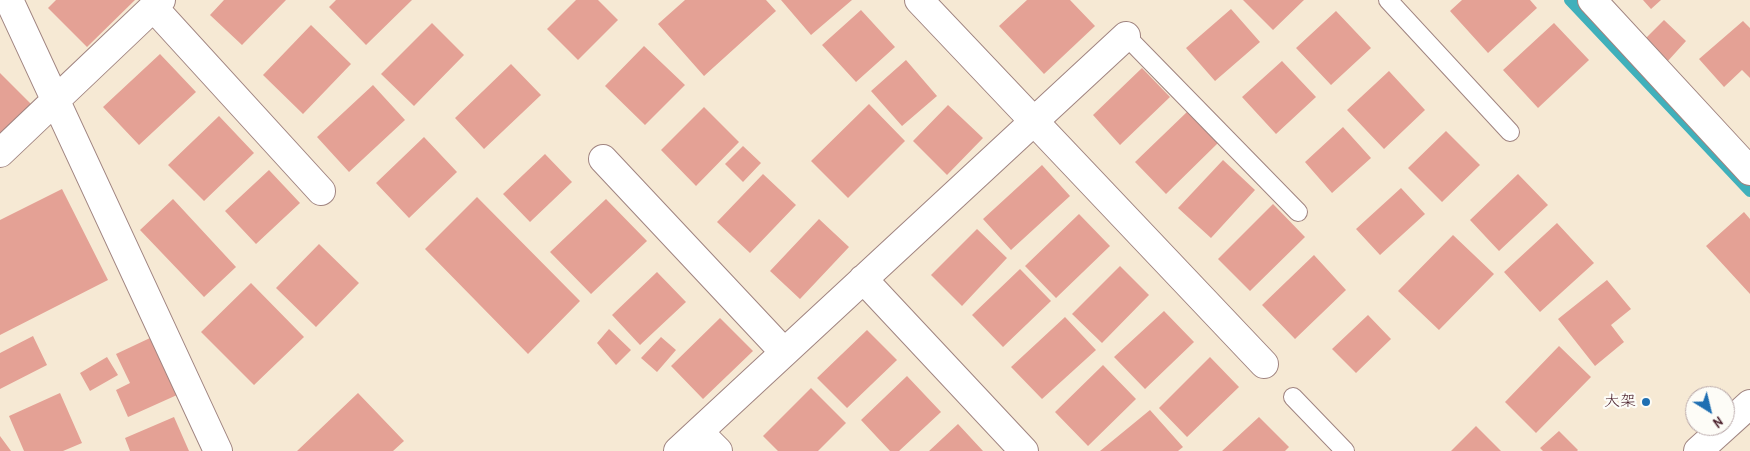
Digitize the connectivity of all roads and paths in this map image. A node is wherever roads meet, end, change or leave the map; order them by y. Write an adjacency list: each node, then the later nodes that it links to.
1 (9, 0): 7 (street)
2 (918, 0): 8 (street)
3 (1388, 0): 9 (lane)
4 (1592, 0): 12 (street)
5 (157, 4): 7 (street); 13 (street)
6 (1126, 36): 8 (street); 14 (lane)
7 (55, 101): 10 (street); 21 (street)
8 (1033, 121): 15 (street); 17 (street)
9 (1510, 132)
10 (0, 153)
11 (603, 159): 16 (street)
12 (1750, 171)
13 (321, 191)
14 (1298, 212)
15 (864, 279): 16 (street); 24 (street)
16 (784, 352): 20 (street)
17 (1264, 364)
18 (1293, 397): 25 (lane)
19 (1750, 404): 26 (street)
20 (699, 432): 22 (street); 23 (street)
21 (218, 451)
22 (678, 451)
23 (718, 451)
24 (1024, 451)
25 (1346, 451)
26 (1698, 451)

